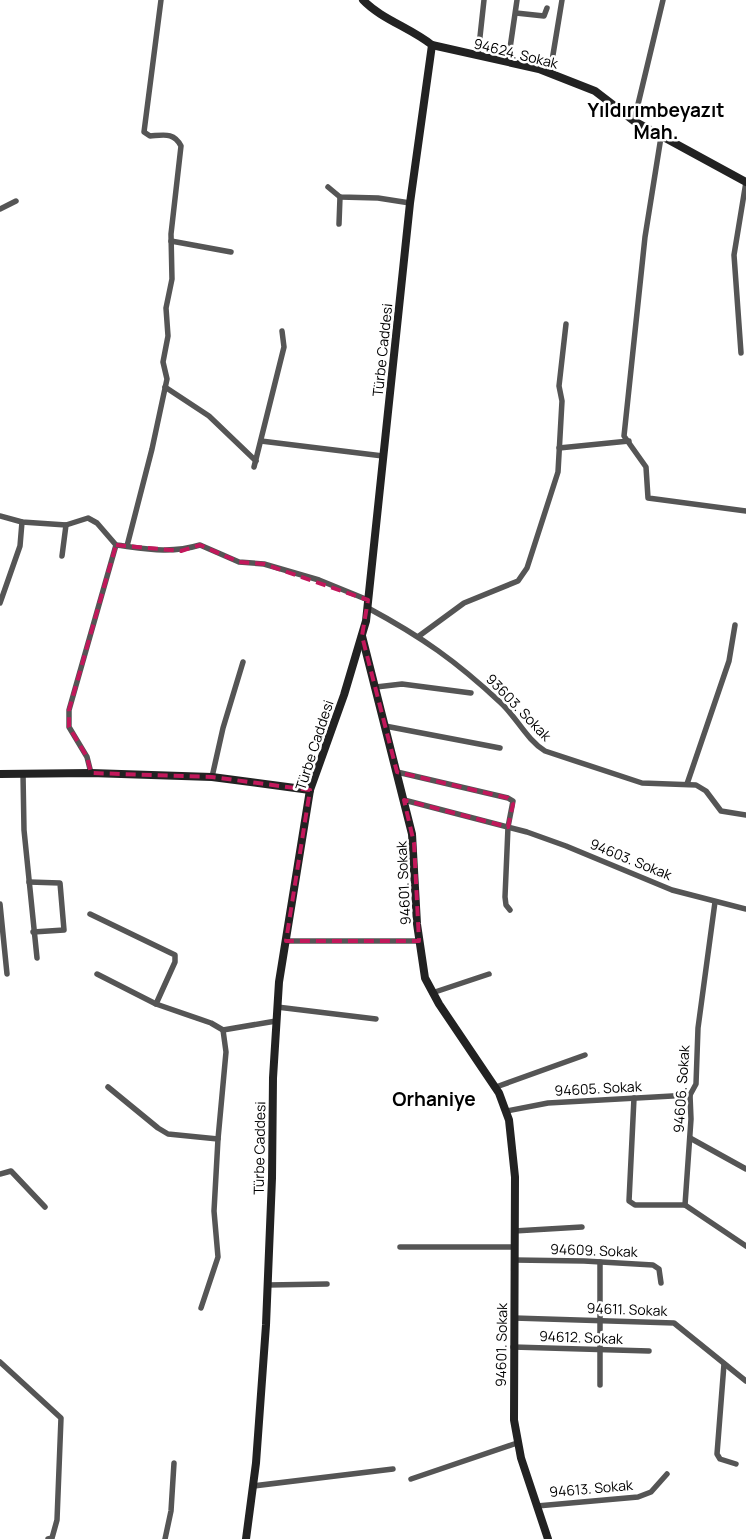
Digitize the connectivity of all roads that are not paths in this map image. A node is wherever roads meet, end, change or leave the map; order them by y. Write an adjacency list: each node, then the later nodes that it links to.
1 (161, 0): 22 (street)
2 (363, 0): 9 (street)
3 (484, 0): 10 (street)
4 (517, 0): 8 (street)
5 (562, 0): 12 (street)
6 (663, 0): 13 (street)
7 (546, 8): 8 (street)
8 (516, 13): 11 (street)
9 (432, 46): 10 (street, 94624. Sokak); 19 (street, Türbe Caddesi)
10 (478, 55): 11 (street, 94624. Sokak)
11 (508, 62): 12 (street, 94624. Sokak)
12 (550, 73): 13 (street, 94624. Sokak)
13 (634, 121): 14 (street, 94624. Sokak)
14 (661, 136): 15 (street, 94624. Sokak); 29 (street)
15 (746, 182): 26 (street)
16 (328, 187): 17 (street)
17 (340, 198): 19 (street); 21 (street)
18 (16, 201): 20 (street)
19 (410, 203): 31 (street, Türbe Caddesi)
20 (0, 209)
21 (339, 224)
22 (171, 241): 23 (street); 27 (street)
23 (231, 252)
24 (566, 324): 30 (street)
25 (282, 331): 28 (street)
26 (741, 353)
27 (165, 387): 28 (street); 37 (street)
28 (261, 441): 31 (street)
29 (629, 441): 30 (street); 32 (street)
30 (560, 448): 43 (street)
31 (383, 456): 40 (street, Türbe Caddesi)
32 (746, 511)
33 (0, 516): 34 (street)
34 (22, 522): 35 (street); 39 (street)
35 (66, 525): 36 (street); 38 (street)
36 (116, 545): 37 (street, 93603. Sokak); 50 (street)
37 (126, 546): 40 (street, 93603. Sokak)
38 (62, 556)
39 (0, 603)
40 (368, 604): 42 (street, Türbe Caddesi); 43 (street, 93603. Sokak)
41 (735, 625): 54 (street)
42 (362, 636): 45 (street, 94601. Sokak); 55 (street, Türbe Caddesi)
43 (420, 636): 54 (street, 93603. Sokak)
44 (243, 662): 53 (street)
45 (376, 687): 46 (street); 47 (street, 94601. Sokak)
46 (471, 693)
47 (385, 726): 48 (street); 49 (street, 94601. Sokak)
48 (500, 748)
49 (397, 772): 56 (street, 94601. Sokak); 58 (street)
50 (91, 773): 52 (street); 53 (street)
51 (0, 774): 52 (street)
52 (23, 774): 59 (street)
53 (212, 777): 55 (street)
54 (687, 784): 57 (street, 93603. Sokak)
55 (310, 790): 67 (street, Türbe Caddesi)
56 (404, 800): 58 (street, 94603. Sokak); 66 (street, 94601. Sokak)
57 (746, 815)
58 (508, 827): 60 (street, 94603. Sokak); 63 (street)
59 (29, 882): 65 (street); 65 (street)
60 (715, 902): 62 (street, 94603. Sokak); 81 (street, 94606. Sokak)
61 (0, 904): 69 (street)
62 (746, 909)
63 (510, 910)
64 (90, 914): 73 (street)
65 (34, 932): 68 (street)
66 (419, 940): 67 (street); 72 (street, 94601. Sokak)
67 (286, 941): 74 (street, Türbe Caddesi)
68 (37, 958)
69 (7, 974)
70 (97, 974): 73 (street)
71 (489, 974): 72 (street)
72 (432, 993): 80 (street, 94601. Sokak)
73 (156, 1004): 77 (street)
74 (277, 1007): 75 (street); 76 (street, Türbe Caddesi)
75 (376, 1019)
76 (276, 1021): 77 (street); 99 (street, Türbe Caddesi)
77 (224, 1030): 85 (street)
78 (585, 1055): 80 (street)
79 (108, 1087): 85 (street)
80 (496, 1087): 83 (street, 94601. Sokak)
81 (690, 1095): 82 (street, 94605. Sokak); 84 (street, 94606. Sokak)
82 (634, 1098): 83 (street, 94605. Sokak); 88 (street)
83 (507, 1111): 91 (street, 94601. Sokak)
84 (690, 1138): 86 (street); 88 (street, 94606. Sokak)
85 (218, 1139): 100 (street)
86 (746, 1169)
87 (0, 1174): 89 (street)
88 (684, 1205): 92 (street)
89 (45, 1207)
90 (582, 1227): 91 (street)
91 (514, 1231): 93 (street, 94601. Sokak)
92 (746, 1246)
93 (513, 1247): 94 (street); 95 (street, 94601. Sokak)
94 (400, 1248)
95 (514, 1260): 96 (street, 94609. Sokak); 101 (street, 94601. Sokak)
96 (600, 1262): 97 (street, 94609. Sokak); 102 (street)
97 (661, 1283)
98 (327, 1284): 99 (street)
99 (268, 1285): 116 (street, Türbe Caddesi)
100 (201, 1308)
101 (514, 1318): 102 (street, 94611. Sokak); 103 (street, 94601. Sokak)
102 (600, 1320): 104 (street); 107 (street, 94611. Sokak)
103 (513, 1347): 104 (street, 94612. Sokak); 110 (street, 94601. Sokak)
104 (600, 1350): 105 (street, 94612. Sokak); 109 (street)
105 (649, 1351)
106 (0, 1362): 118 (street)
107 (724, 1364): 108 (street, 94611. Sokak); 112 (street)
108 (746, 1381)
109 (600, 1385)
110 (517, 1444): 115 (street); 117 (street, 94601. Sokak)
111 (174, 1463): 119 (street)
112 (736, 1464)
113 (393, 1469): 116 (street)
114 (667, 1474): 117 (street, 94613. Sokak)
115 (411, 1479)
116 (253, 1486): 120 (street, Türbe Caddesi)
117 (537, 1506): 121 (street, 94601. Sokak)
118 (48, 1539)
119 (166, 1539)
120 (246, 1539)
121 (548, 1539)

